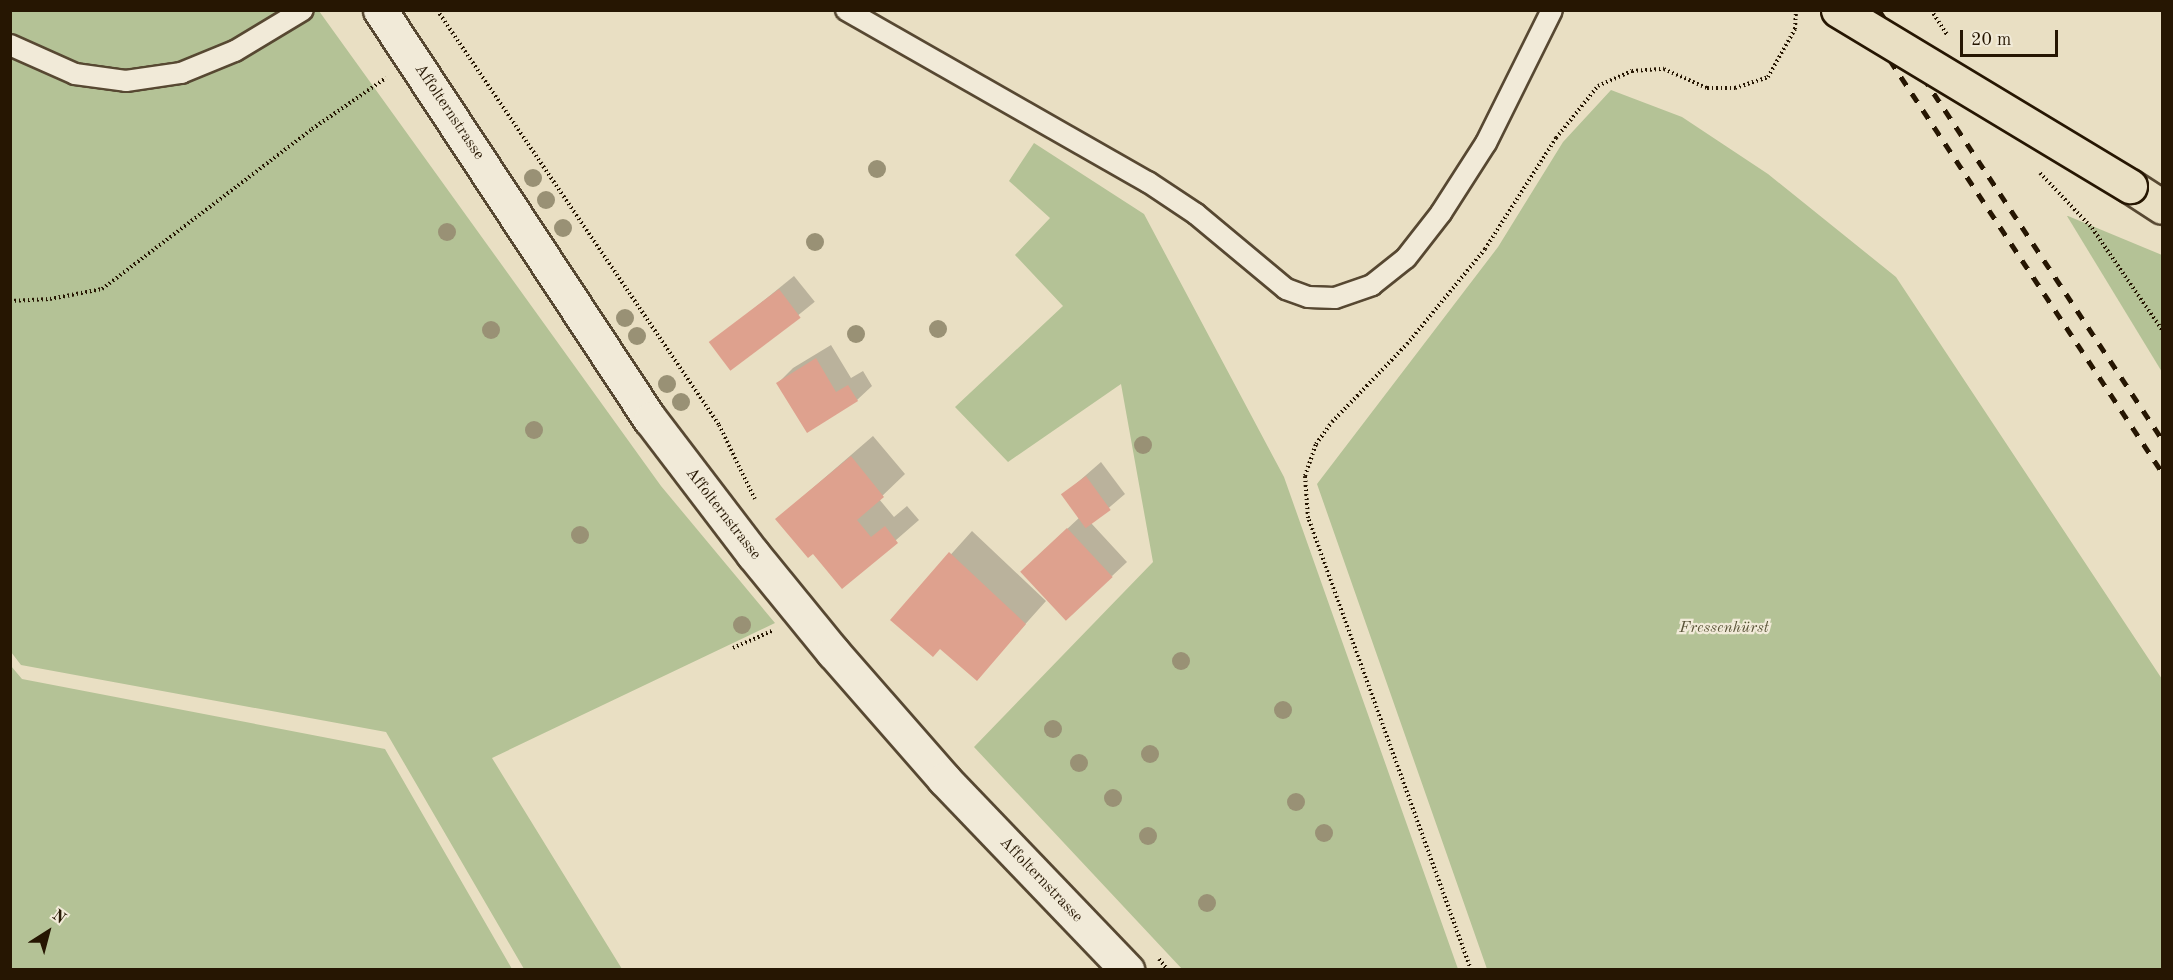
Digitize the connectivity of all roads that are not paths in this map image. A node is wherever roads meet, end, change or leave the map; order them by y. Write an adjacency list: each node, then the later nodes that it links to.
1 (303, 10): 6 (lane)
2 (380, 10): 8 (street, Affolternstrasse)
3 (846, 10): 4 (lane)
4 (1552, 10)
5 (1838, 10): 7 (highway, bridge)
6 (10, 45)
7 (2163, 207)
8 (1139, 961)

